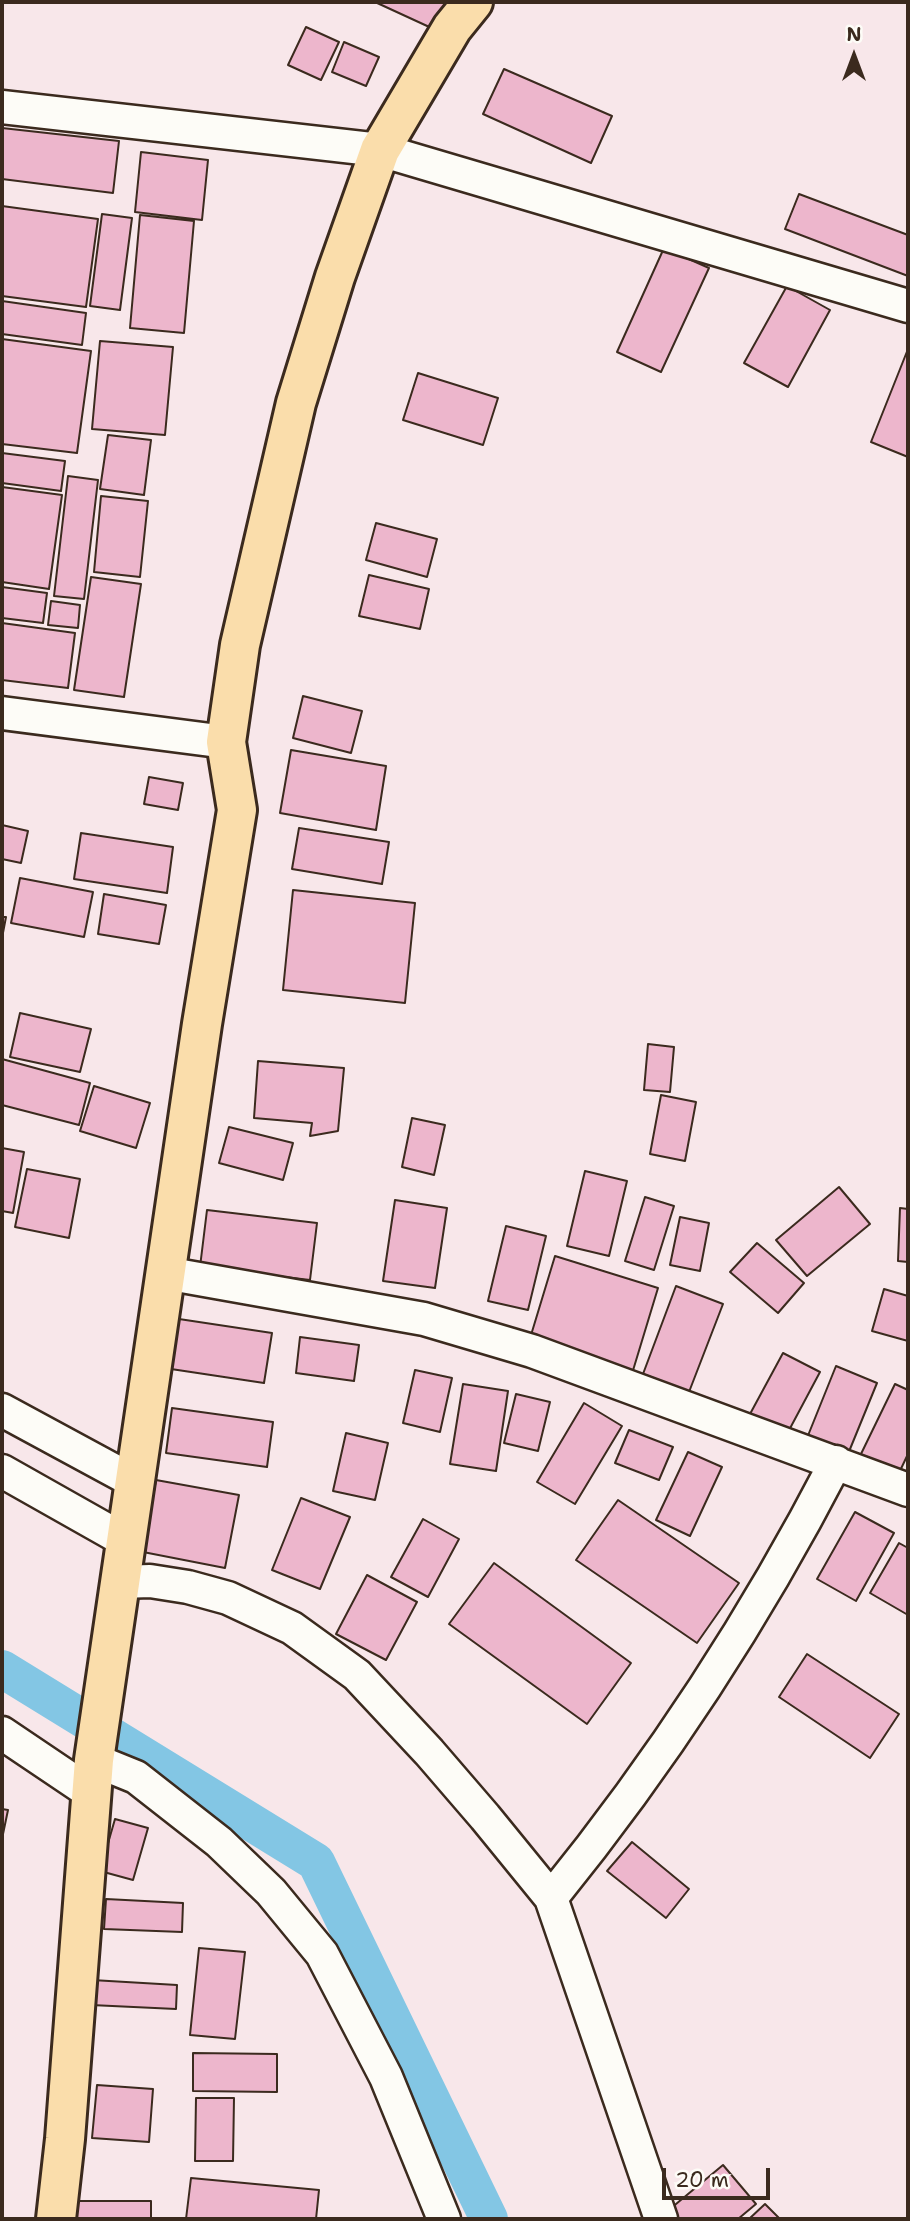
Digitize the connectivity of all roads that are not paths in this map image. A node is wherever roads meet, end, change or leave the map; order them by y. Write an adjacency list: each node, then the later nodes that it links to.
1 (473, 2): 3 (main road)
2 (2, 107): 3 (street)
3 (380, 150): 4 (street); 6 (main road)
4 (908, 306)
5 (2, 713): 6 (street)
6 (226, 742): 7 (main road)
7 (165, 1273): 9 (street); 11 (main road)
8 (2, 1410): 11 (street)
9 (836, 1462): 12 (street); 17 (street)
10 (2, 1471): 13 (street)
11 (135, 1482): 13 (main road)
12 (908, 1490)
13 (126, 1541): 14 (main road)
14 (121, 1582): 16 (main road); 17 (street)
15 (2, 1733): 16 (street)
16 (94, 1767): 18 (main road); 19 (street)
17 (551, 1898): 20 (street)
18 (56, 2219)
19 (444, 2219)
20 (661, 2219)

